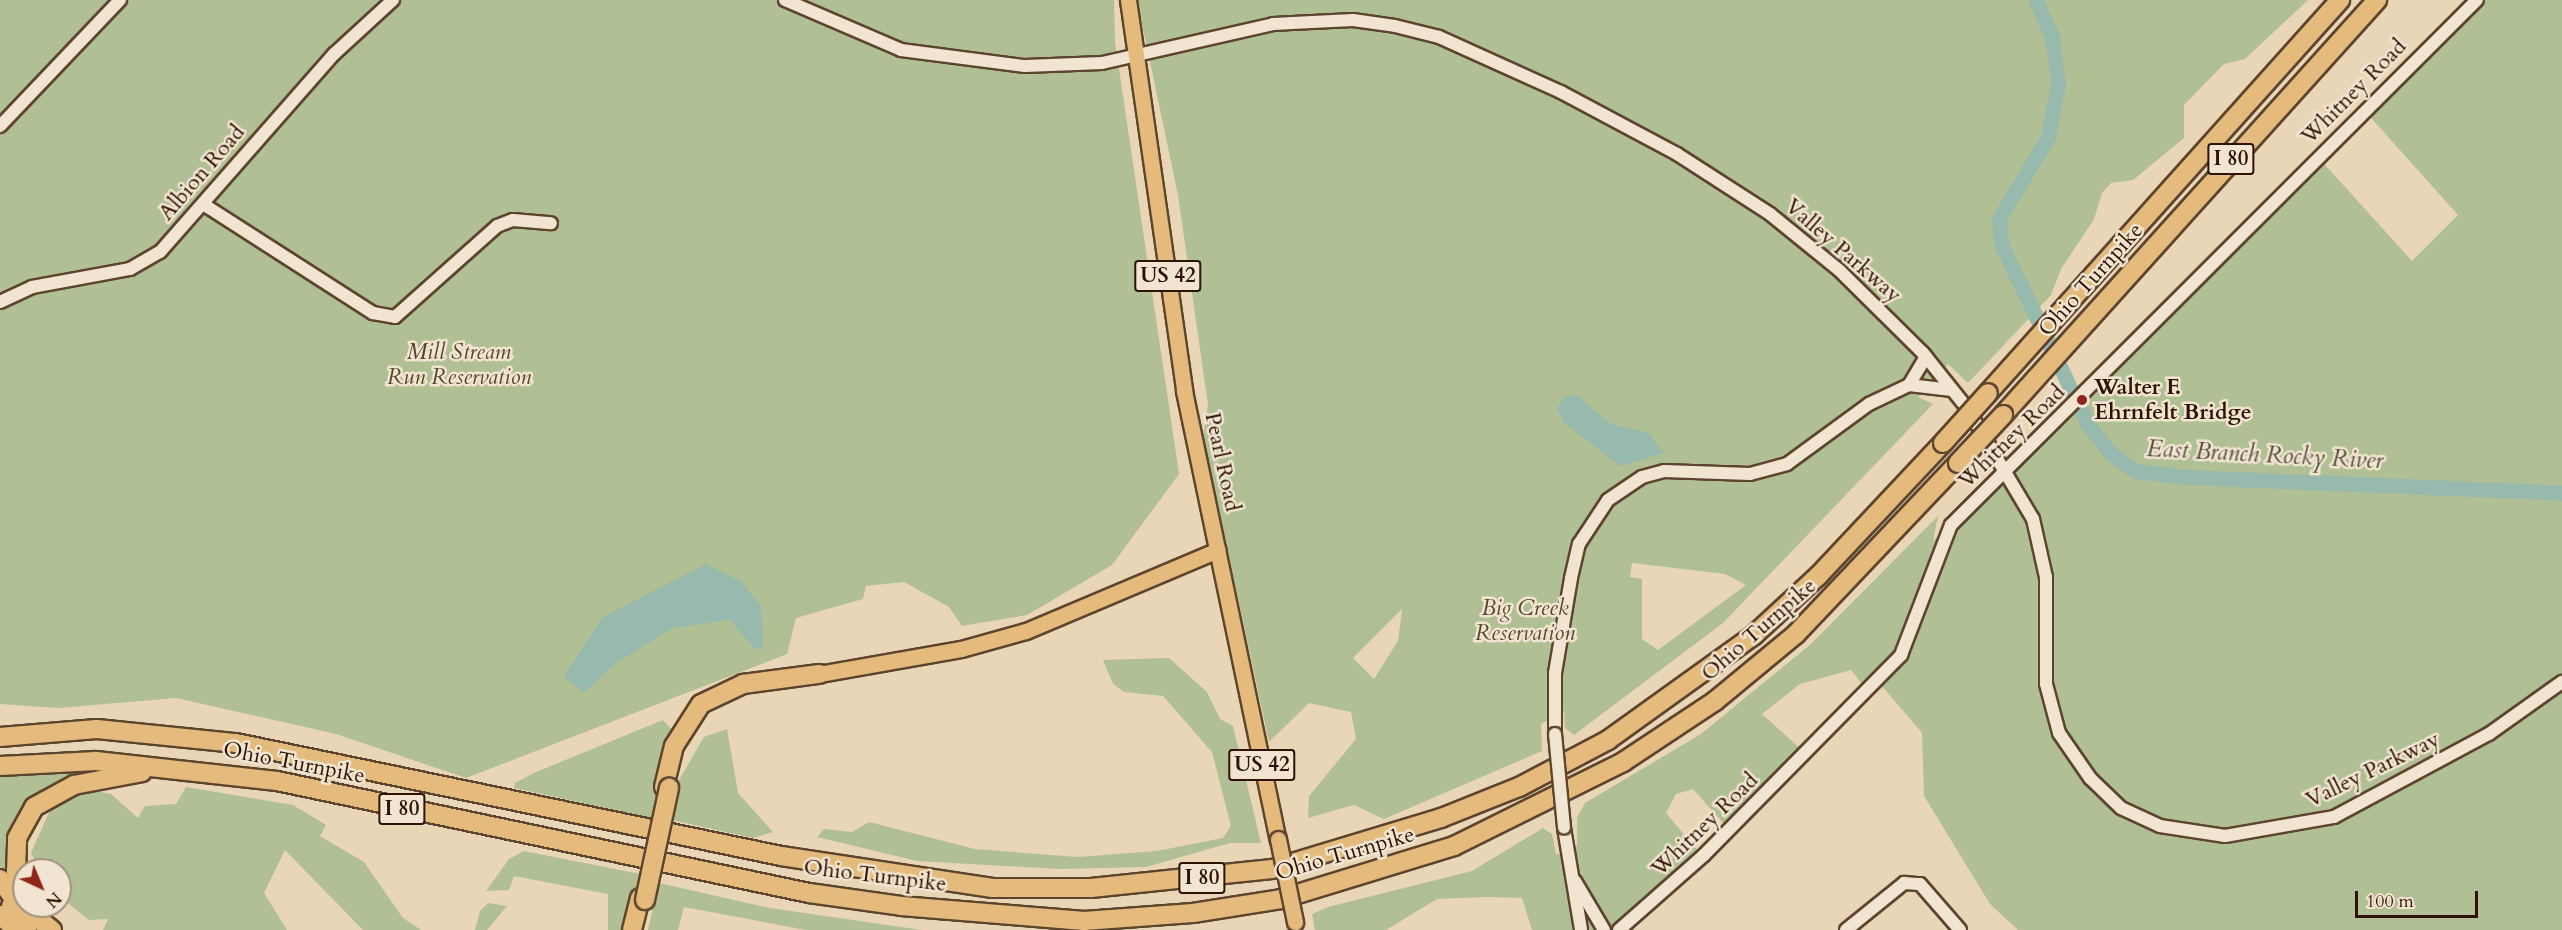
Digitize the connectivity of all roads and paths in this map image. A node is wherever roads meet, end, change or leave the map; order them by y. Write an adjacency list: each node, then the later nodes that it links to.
1 (120, 0): 9 (street)
2 (393, 0): 10 (street, Albion Road)
3 (785, 0): 8 (street, Valley Parkway)
4 (1128, 0): 8 (main road, Pearl Road / US 42)
5 (2340, 0): 21 (highway, Ohio Turnpike / I 80, bridge)
6 (2377, 0): 24 (highway, Ohio Turnpike / I 80, bridge)
7 (2477, 0): 16 (street, Whitney Road)
8 (1137, 56): 13 (street, Valley Parkway); 17 (main road, Pearl Road / US 42)
9 (0, 126)
10 (203, 204): 11 (street); 12 (street, Albion Road)
11 (551, 223)
12 (0, 302)
13 (1926, 357): 14 (street); 15 (street, Valley Parkway)
14 (1909, 385): 15 (street); 26 (street, bridge)
15 (1952, 390): 16 (street, Valley Parkway)
16 (2008, 470): 19 (street, Valley Parkway); 40 (street, Whitney Road)
17 (1218, 550): 18 (main road); 32 (main road, Pearl Road / US 42, bridge)
18 (819, 674): 29 (highway)
19 (2562, 682)
20 (0, 723): 21 (highway)
21 (97, 729): 22 (highway, Ohio Turnpike / I 80)
22 (0, 737)
23 (0, 766): 24 (highway, Ohio Turnpike / I 80)
24 (184, 767): 25 (highway)
25 (16, 858)
26 (1570, 869): 38 (street); 39 (street)
27 (0, 879): 35 (highway)
28 (0, 893): 34 (highway)
29 (643, 899): 36 (highway); 37 (highway)
30 (0, 915): 33 (highway)
31 (42, 918): 35 (highway)
32 (1296, 926)
33 (16, 930)
34 (27, 930)
35 (52, 930)
36 (632, 930)
37 (638, 930)
38 (1581, 930)
39 (1604, 930)
40 (1619, 930)
41 (1846, 930): 42 (street)
42 (1960, 930)

